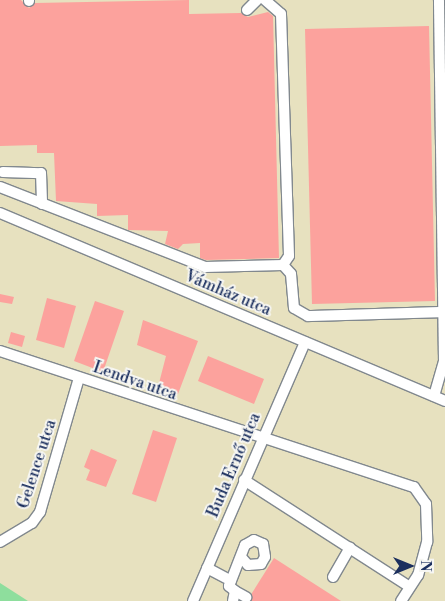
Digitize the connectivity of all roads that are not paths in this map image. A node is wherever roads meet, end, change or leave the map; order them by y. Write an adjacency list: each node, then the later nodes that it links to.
1 (257, 0): 4 (street)
2 (265, 0): 9 (street)
3 (439, 0): 10 (street)
4 (247, 10)
5 (3, 172): 7 (street)
6 (0, 187): 7 (street)
7 (42, 204): 9 (street)
8 (0, 213): 11 (street, Vámház utca)
9 (283, 265): 10 (street)
10 (444, 312): 14 (street)
11 (305, 342): 14 (street, Vámház utca); 16 (street, Buda Ernő utca)
12 (0, 351): 13 (street, Lendva utca)
13 (79, 378): 16 (street, Lendva utca); 18 (street, Gelence utca)
14 (434, 396): 15 (street, Vámház utca)
15 (445, 401)
16 (261, 440): 17 (street, Buda Ernő utca); 27 (street, Lendva utca)
17 (244, 480): 19 (street); 21 (street, Buda Ernő utca)
18 (0, 542)
19 (350, 548): 22 (street); 23 (street)
20 (242, 558): 24 (street)
21 (207, 568): 24 (street); 26 (street, Buda Ernő utca)
22 (333, 577)
23 (407, 585)
24 (233, 591): 25 (street)
25 (246, 597)
26 (193, 601)
27 (401, 601)

